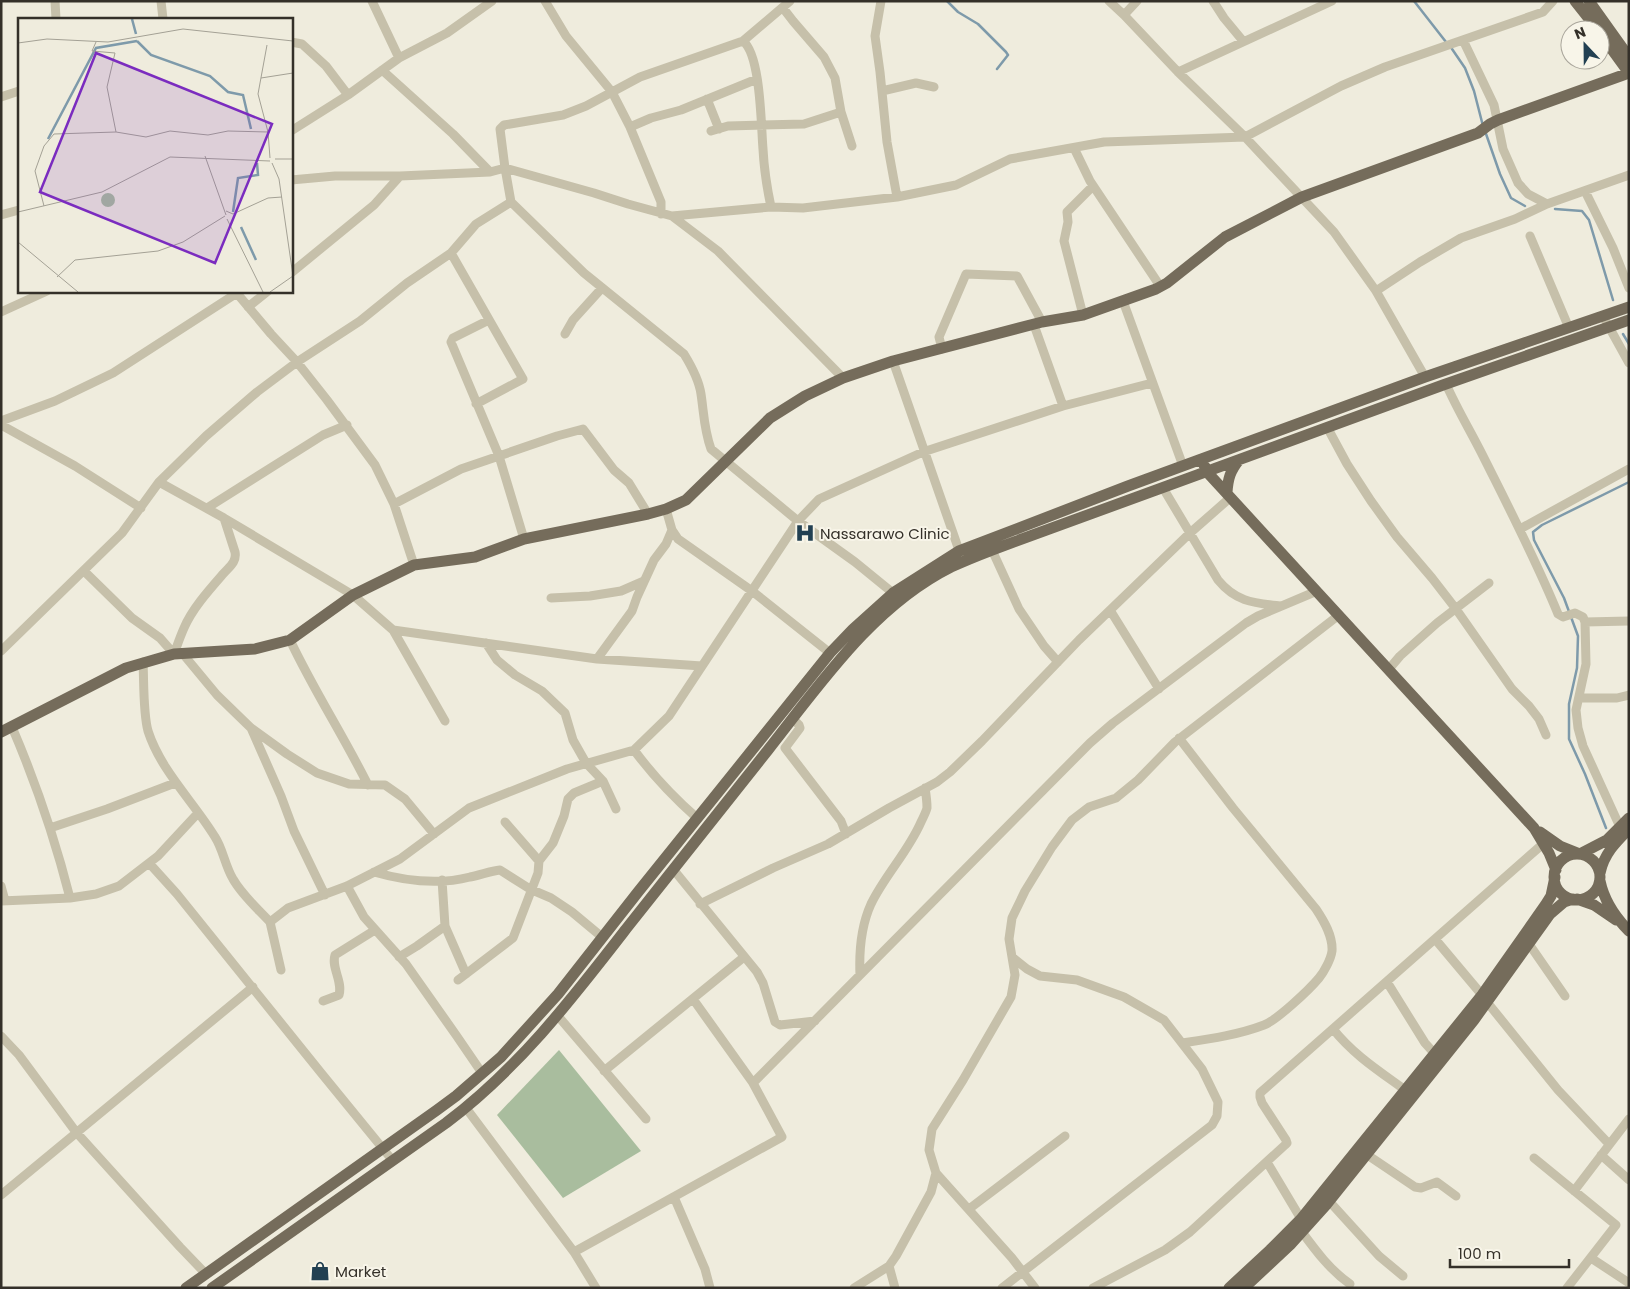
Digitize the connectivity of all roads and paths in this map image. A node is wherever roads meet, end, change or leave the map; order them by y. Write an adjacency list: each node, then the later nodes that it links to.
1 (55, 1): 17 (street)
2 (161, 1): 18 (street)
3 (372, 1): 26 (street)
4 (492, 1): 15 (street)
5 (545, 1): 34 (street)
6 (881, 1): 33 (street)
7 (1109, 1): 16 (street)
8 (1137, 1): 16 (street)
9 (1213, 1): 21 (street)
10 (1332, 1): 21 (street)
11 (1553, 1): 22 (street)
12 (1575, 1): 19 (main road)
13 (1589, 1): 25 (main road)
14 (787, 4): 20 (street); 38 (street)
15 (481, 5): 26 (street)
16 (1124, 15): 28 (street)
17 (56, 18)
18 (163, 18)
19 (1590, 20)
20 (743, 41): 30 (street); 34 (street)
21 (1244, 41): 28 (street)
22 (1458, 41): 39 (street); 43 (street)
23 (292, 42): 35 (street)
24 (1610, 47): 29 (main road)
25 (1629, 57)
26 (399, 58): 27 (street)
27 (382, 70): 35 (street); 47 (street)
28 (1178, 72): 43 (street)
29 (1629, 73): 39 (main road)
30 (757, 79): 37 (street); 40 (street)
31 (934, 87): 33 (street)
32 (18, 91): 36 (street)
33 (882, 91): 53 (street)
34 (612, 92): 41 (street); 46 (street)
35 (348, 95): 42 (street)
36 (1, 97)
37 (707, 99): 40 (street); 41 (street)
38 (841, 112): 40 (street); 44 (street)
39 (1494, 122): 54 (main road); 56 (street)
40 (762, 124): 57 (street)
41 (630, 127): 59 (street)
42 (292, 130)
43 (1245, 137): 45 (street); 54 (street)
44 (852, 146)
45 (1074, 148): 51 (street); 53 (street)
46 (505, 168): 47 (street); 55 (street); 59 (street)
47 (490, 172): 49 (street)
48 (1629, 175): 52 (street)
49 (400, 176): 50 (street); 64 (street)
50 (292, 180)
51 (1093, 186): 65 (street); 76 (street)
52 (1585, 192): 56 (street); 67 (street)
53 (897, 197): 57 (street)
54 (1302, 197): 65 (main road); 68 (street)
55 (511, 202): 63 (street); 66 (street)
56 (1547, 204): 68 (street)
57 (770, 207): 61 (street)
58 (18, 210): 60 (street)
59 (661, 214): 61 (street)
60 (1, 215)
61 (672, 216): 89 (street)
62 (1530, 236): 82 (street)
63 (451, 253): 78 (street); 86 (street)
64 (292, 272)
65 (1160, 286): 72 (main road)
66 (602, 288): 83 (street); 101 (street)
67 (1629, 288)
68 (1376, 291): 88 (street)
69 (45, 292): 75 (street)
70 (236, 292): 73 (street); 94 (street)
71 (267, 292): 73 (street)
72 (1123, 301): 76 (main road); 90 (street)
73 (248, 307): 86 (street)
74 (1629, 307): 77 (main road)
75 (1, 312)
76 (1083, 315): 80 (main road)
77 (1603, 316): 81 (street); 82 (main road)
78 (489, 320): 92 (street); 92 (street)
79 (1629, 320): 81 (main road)
80 (1038, 323): 84 (main road); 84 (street); 93 (street)
81 (1609, 327): 87 (street); 91 (main road)
82 (1569, 328): 88 (main road)
83 (565, 334)
84 (942, 349): 85 (main road)
85 (893, 361): 89 (main road); 97 (street)
86 (297, 362): 95 (street); 105 (street)
87 (1629, 363)
88 (1425, 377): 99 (main road)
89 (843, 378): 101 (main road)
90 (1152, 383): 93 (street); 102 (street)
91 (1446, 384): 96 (main road); 116 (street)
92 (476, 404): 98 (street)
93 (1063, 406): 97 (street)
94 (1, 423): 109 (street)
95 (347, 425): 108 (street); 110 (street)
96 (1327, 427): 100 (main road); 132 (street)
97 (923, 452): 114 (street); 120 (street)
98 (499, 456): 108 (street); 112 (street); 118 (street)
99 (1202, 460): 102 (main road); 104 (main road)
100 (1239, 460): 104 (main road); 107 (main road)
101 (726, 462): 111 (main road); 114 (street)
102 (1183, 466): 120 (main road)
103 (1629, 469): 116 (street)
104 (1207, 472): 106 (main road); 107 (main road)
105 (159, 482): 109 (street); 110 (street)
106 (1163, 488): 117 (street); 119 (main road)
107 (1229, 495): 117 (street); 127 (main road)
108 (394, 504): 122 (street)
109 (141, 508): 123 (street)
110 (207, 508): 113 (street)
111 (666, 508): 112 (main road); 115 (street)
112 (648, 514): 118 (main road)
113 (224, 518): 129 (street); 142 (street)
114 (798, 521): 126 (street); 128 (street)
115 (672, 530): 124 (street); 126 (street)
116 (1520, 530): 136 (street)
117 (1190, 533): 131 (street); 133 (street)
118 (524, 539): 122 (main road)
119 (992, 550): 121 (main road); 145 (street)
120 (959, 551): 121 (street); 128 (main road)
121 (963, 562): 151 (main road)
122 (414, 565): 129 (main road)
123 (84, 571): 140 (street); 142 (street)
124 (644, 581): 130 (street); 143 (street)
125 (1489, 583): 132 (street)
126 (752, 591): 141 (street); 146 (street)
127 (1317, 591): 131 (street); 134 (main road)
128 (893, 592): 141 (main road)
129 (353, 595): 137 (street); 138 (main road)
130 (551, 598)
131 (1282, 606): 148 (street)
132 (1456, 609): 147 (street); 155 (street)
133 (1110, 610): 145 (street); 148 (street)
134 (1339, 615): 147 (main road); 156 (street)
135 (1629, 621): 136 (street)
136 (1585, 622): 150 (street)
137 (393, 630): 139 (street); 152 (street)
138 (290, 640): 142 (main road); 161 (street)
139 (486, 643): 143 (street); 158 (street)
140 (1, 650)
141 (830, 653): 165 (main road)
142 (179, 654): 144 (main road); 153 (street)
143 (597, 659): 146 (street)
144 (143, 662): 154 (main road); 160 (street)
145 (1058, 662): 162 (street)
146 (702, 666): 157 (street)
147 (1389, 669): 169 (main road)
148 (1159, 689): 201 (street)
149 (1629, 695): 150 (street)
150 (1580, 698): 170 (street)
151 (793, 718): 172 (street); 177 (main road)
152 (445, 721)
153 (251, 728): 161 (street); 185 (street)
154 (6, 730): 168 (street)
155 (1546, 736)
156 (1179, 738): 198 (street); 212 (street)
157 (634, 750): 158 (street); 165 (street)
158 (586, 763): 159 (street); 171 (street)
159 (603, 781): 163 (street); 175 (street)
160 (175, 783): 164 (street); 168 (street)
161 (368, 784): 171 (street)
162 (925, 788): 172 (street); 201 (street)
163 (616, 808)
164 (198, 813): 176 (street); 190 (street)
165 (697, 818): 194 (main road)
166 (1629, 818): 170 (main road)
167 (505, 822): 175 (street)
168 (50, 828): 186 (street)
169 (1534, 828): 173 (main road); 174 (main road)
170 (1625, 832): 174 (main road); 180 (main road)
171 (434, 834): 178 (street)
172 (846, 834): 189 (street)
173 (1544, 843): 179 (main road); 195 (street)
174 (1580, 854): 179 (main road); 180 (main road)
175 (539, 861): 184 (street)
176 (149, 863): 186 (street); 203 (street)
177 (673, 869): 189 (street); 208 (main road)
178 (374, 872): 181 (street); 183 (street)
179 (1555, 874): 187 (main road); 205 (main road)
180 (1600, 877): 187 (main road); 192 (main road)
181 (442, 880): 184 (street); 191 (street)
182 (1, 886): 188 (street)
183 (347, 886): 185 (street); 193 (street)
184 (530, 889): 191 (street); 194 (street)
185 (325, 895): 190 (street)
186 (70, 898): 188 (street)
187 (1575, 899): 192 (main road); 196 (main road)
188 (3, 901)
189 (700, 904): 199 (street)
190 (270, 922): 200 (street)
191 (445, 926): 197 (street)
192 (1626, 928)
193 (375, 930): 197 (street); 207 (street)
194 (602, 937): 215 (main road)
195 (1435, 939): 202 (street); 205 (street)
196 (1529, 944): 204 (street); 205 (main road)
197 (399, 957): 215 (street)
198 (1012, 957): 212 (street); 230 (street)
199 (744, 958): 206 (street); 209 (street)
200 (281, 970)
201 (860, 975): 209 (street)
202 (1387, 982): 210 (street); 213 (street)
203 (253, 987): 221 (street); 224 (street)
204 (1565, 996)
205 (1485, 998): 213 (main road); 223 (street); 225 (main road)
206 (693, 999): 214 (street); 216 (street)
207 (323, 1001)
208 (558, 1016): 214 (street); 218 (main road)
209 (815, 1021): 216 (street)
210 (1333, 1029): 217 (street); 229 (street)
211 (1, 1036): 221 (street)
212 (1182, 1043): 245 (street)
213 (1434, 1053): 217 (main road)
214 (604, 1071): 220 (street)
215 (482, 1073): 224 (main road)
216 (754, 1083): 235 (street)
217 (1404, 1091): 238 (main road)
218 (466, 1108): 228 (main road); 242 (street)
219 (1629, 1119): 223 (street)
220 (646, 1120)
221 (76, 1132): 233 (street); 246 (street)
222 (1065, 1136): 237 (street)
223 (1609, 1144): 226 (street)
224 (383, 1148): 228 (street); 239 (main road)
225 (1366, 1154): 234 (street); 236 (main road)
226 (1601, 1155): 231 (street); 232 (street)
227 (1534, 1158): 232 (street)
228 (393, 1161): 241 (main road)
229 (1266, 1162): 238 (street); 258 (street)
230 (936, 1173): 237 (street); 244 (street)
231 (1629, 1180)
232 (1574, 1191): 243 (street)
233 (1, 1196)
234 (1456, 1196)
235 (674, 1197): 242 (street); 253 (street)
236 (1329, 1201): 240 (main road); 247 (street)
237 (968, 1209): 245 (street)
238 (1301, 1219): 259 (main road)
239 (276, 1225): 241 (main road); 246 (main road)
240 (1302, 1232): 249 (street); 260 (main road)
241 (285, 1236): 251 (main road)
242 (574, 1252): 252 (street)
243 (1590, 1258): 248 (street); 261 (street)
244 (889, 1266): 254 (street); 255 (street)
245 (1022, 1271): 256 (street); 257 (street)
246 (206, 1274): 250 (main road)
247 (1403, 1276)
248 (1629, 1282)
249 (1350, 1284)
250 (186, 1288)
251 (212, 1288)
252 (596, 1288)
253 (710, 1288)
254 (854, 1288)
255 (895, 1288)
256 (1002, 1288)
257 (1035, 1288)
258 (1093, 1288)
259 (1229, 1288)
260 (1244, 1288)
261 (1567, 1288)

